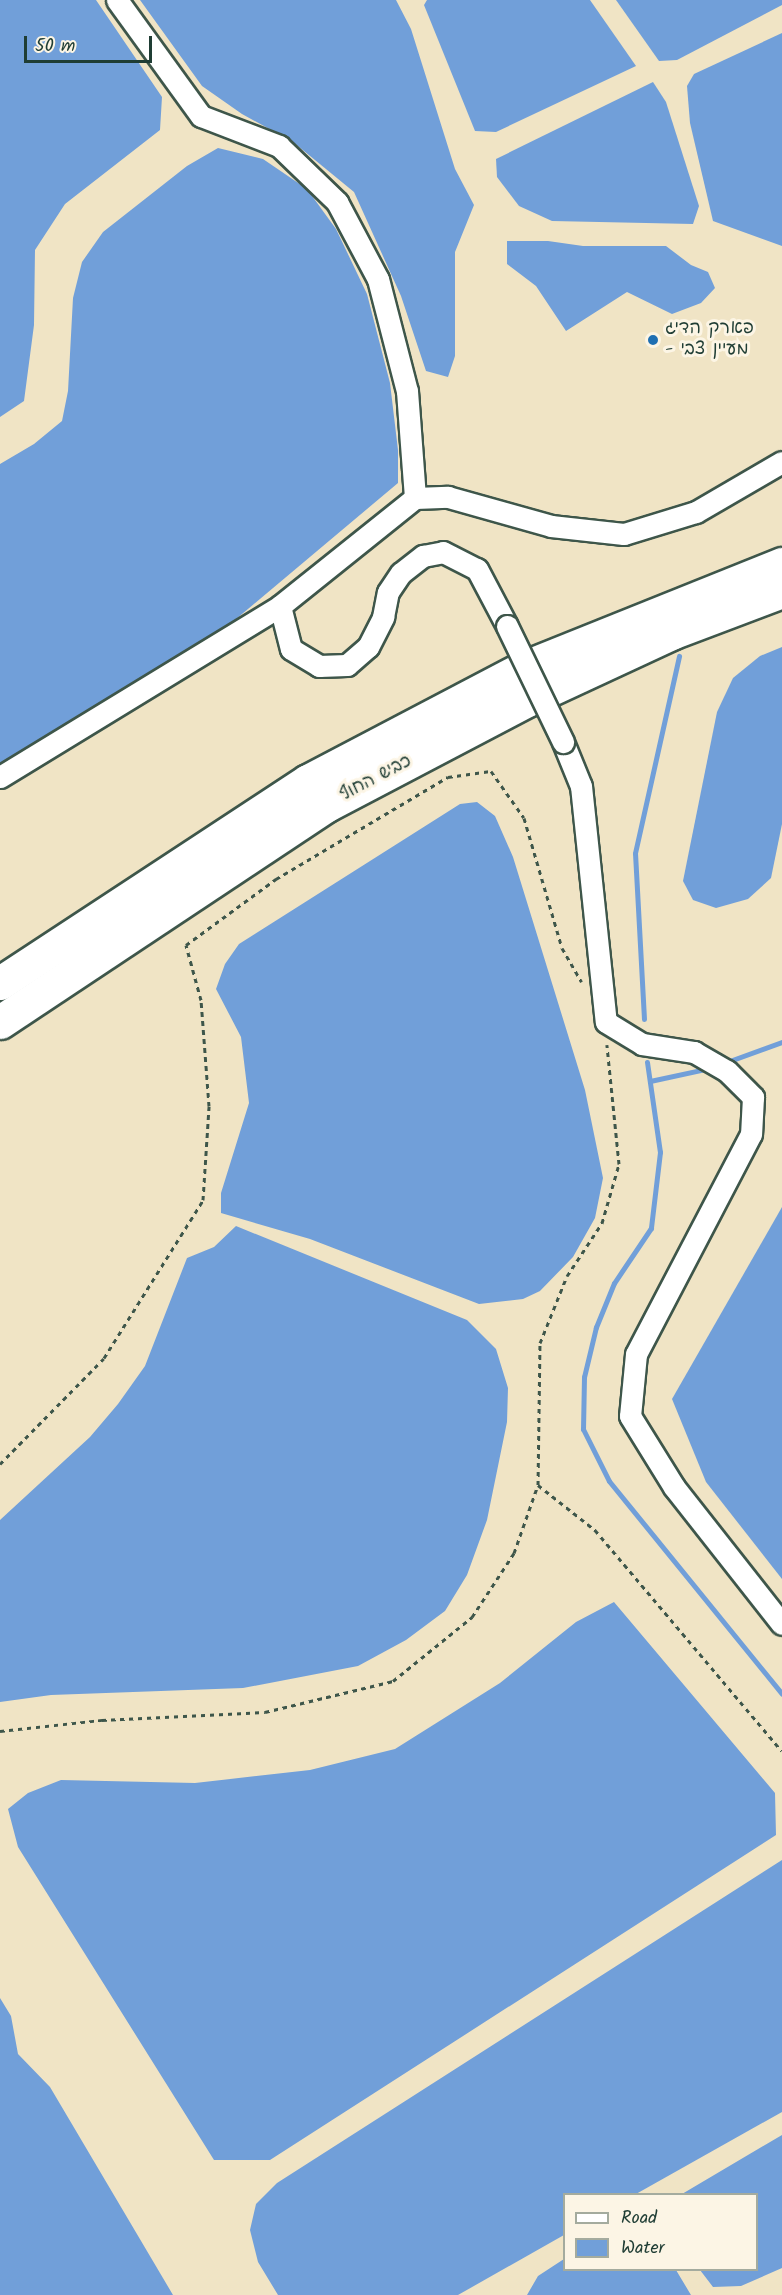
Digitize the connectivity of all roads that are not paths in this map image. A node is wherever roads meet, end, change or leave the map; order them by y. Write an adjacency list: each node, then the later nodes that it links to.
1 (117, 0): 3 (street)
2 (782, 462): 3 (street)
3 (415, 498): 6 (street)
4 (782, 564): 8 (highway, כביש החוף)
5 (782, 591): 9 (highway, כביש החוף)
6 (280, 606): 7 (street); 10 (street, bridge)
7 (0, 777)
8 (0, 983)
9 (0, 1022)
10 (782, 1624)

